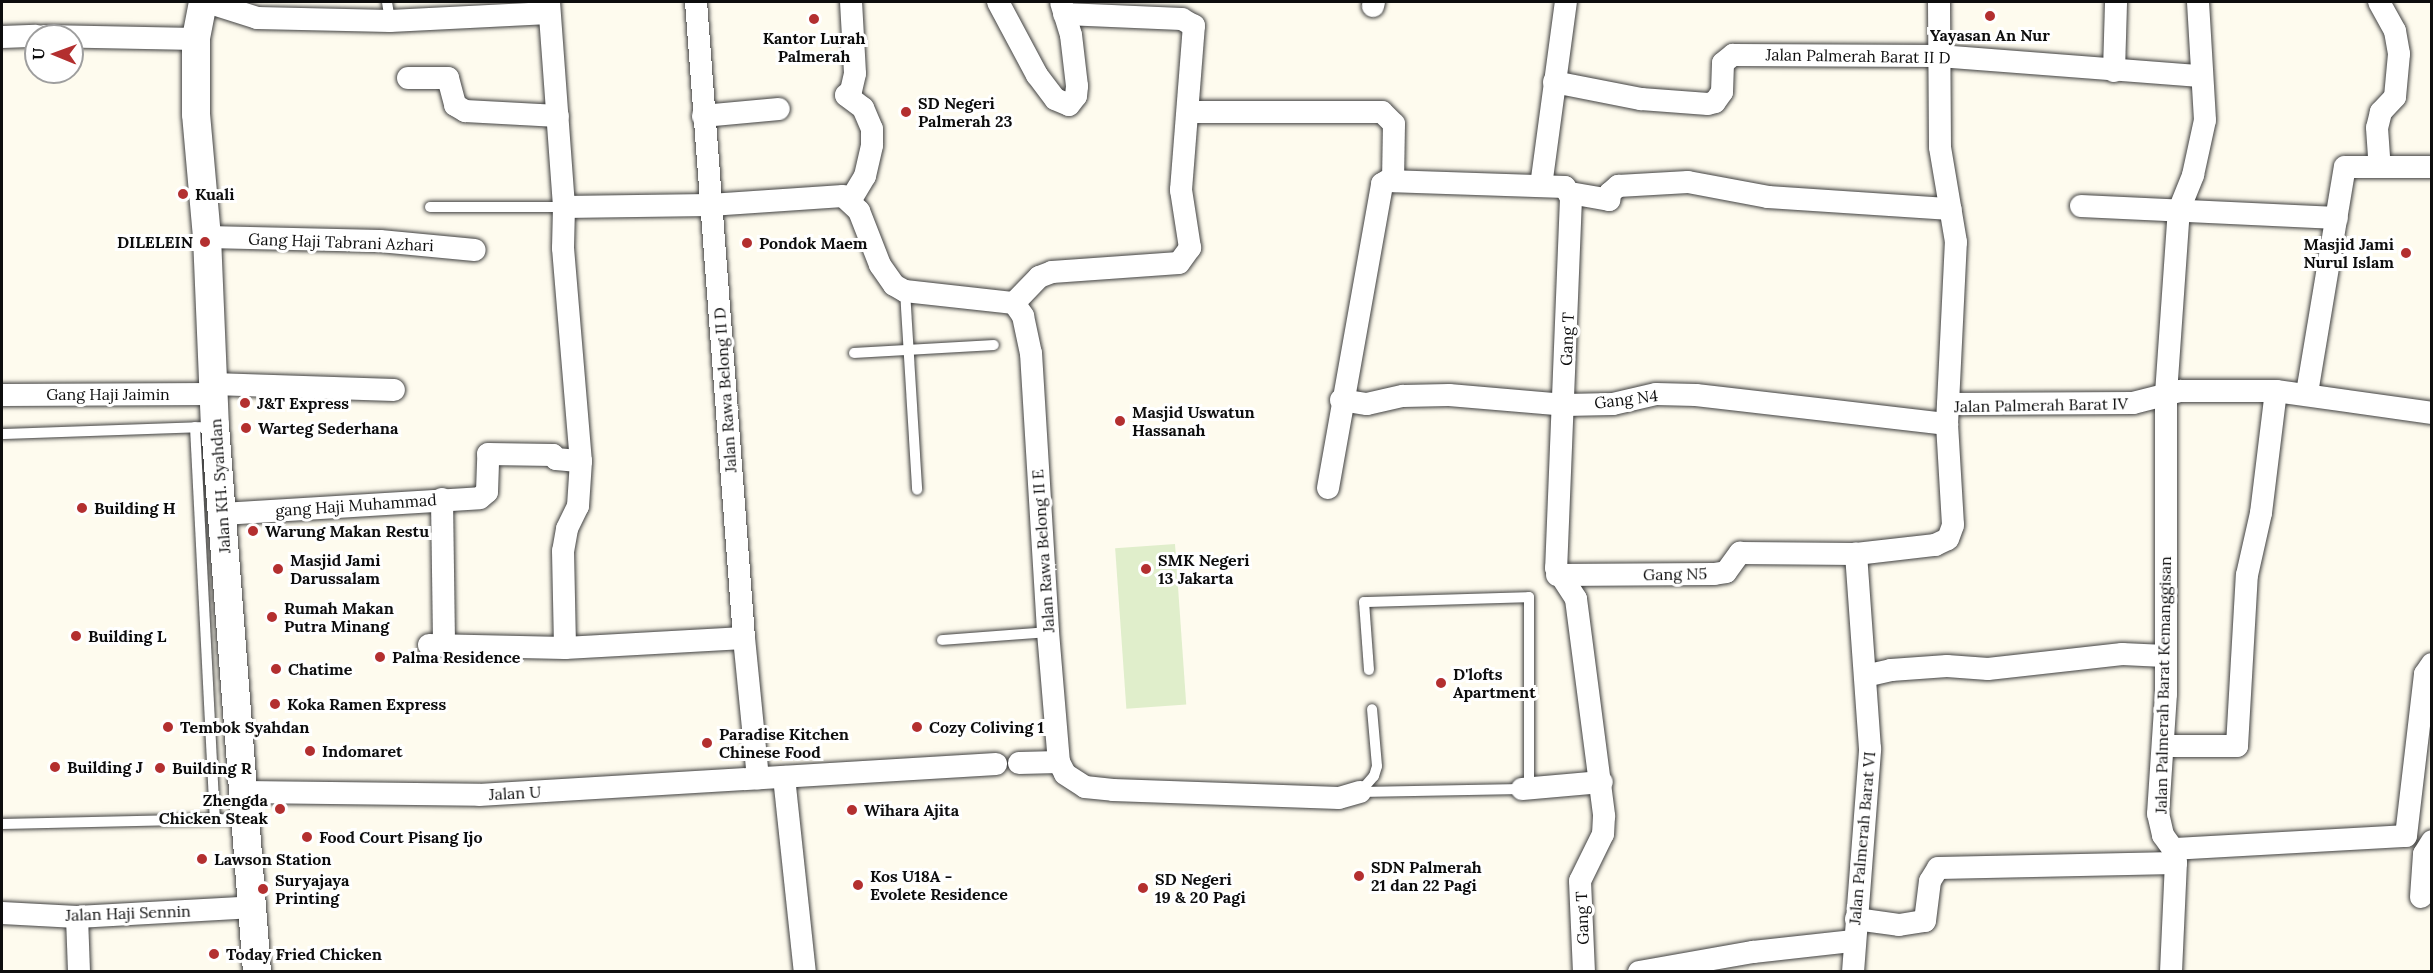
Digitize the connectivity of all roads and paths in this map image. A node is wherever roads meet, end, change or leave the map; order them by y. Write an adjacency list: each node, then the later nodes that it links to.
1 (205, 2): 13 (street); 17 (street, Jalan KH. Syahdan)
2 (696, 2): 26 (street, Jalan Rawa Belong II D)
3 (851, 2): 32 (street)
4 (998, 2): 11 (street)
5 (1566, 2): 22 (street)
6 (1939, 2): 18 (street)
7 (2116, 2): 19 (street)
8 (2198, 2): 20 (street, Jalan Palmerah Barat Kemanggisan)
9 (2379, 2): 27 (street)
10 (549, 7): 13 (street); 25 (street)
11 (1063, 8): 12 (street)
12 (1181, 10): 24 (street)
13 (389, 11)
14 (24, 36): 15 (street)
15 (2, 37)
16 (84, 37): 17 (street)
17 (196, 39): 40 (street, Jalan KH. Syahdan)
18 (1939, 56): 19 (street, Jalan Palmerah Barat II D); 22 (street, Jalan Palmerah Barat II D); 37 (street)
19 (2114, 71): 20 (street, Jalan Palmerah Barat II D)
20 (2200, 76): 38 (street, Jalan Palmerah Barat Kemanggisan)
21 (408, 78): 25 (street)
22 (1554, 82): 30 (street)
23 (779, 109): 26 (street)
24 (1188, 112): 29 (street); 43 (street)
25 (558, 116): 36 (street)
26 (703, 116): 33 (street, Jalan Rawa Belong II D)
27 (2380, 167): 28 (street); 39 (street)
28 (2432, 167)
29 (1393, 181): 30 (street); 53 (street)
30 (1541, 186): 31 (street)
31 (1570, 193): 37 (street); 54 (street, Gang T)
32 (850, 201): 33 (street); 42 (street)
33 (710, 205): 36 (street); 67 (street, Jalan Rawa Belong II D)
34 (2080, 206): 38 (street)
35 (430, 207): 36 (lane)
36 (564, 207): 59 (street)
37 (1951, 209): 56 (street)
38 (2179, 210): 39 (street); 51 (street, Jalan Palmerah Barat Kemanggisan)
39 (2337, 218): 50 (street)
40 (207, 237): 41 (street, Gang Haji Tabrani Azhari); 47 (street, Jalan KH. Syahdan)
41 (475, 250)
42 (905, 291): 43 (street); 45 (lane)
43 (1014, 303): 66 (street, Jalan Rawa Belong II E)
44 (994, 345): 45 (lane)
45 (909, 349): 46 (lane); 61 (lane)
46 (854, 353)
47 (213, 389): 48 (street, Gang Haji Jaimin); 52 (street, Gang Haji Jaimin); 57 (street, Jalan KH. Syahdan)
48 (394, 390)
49 (2276, 390): 50 (street, Jalan Palmerah Barat IV); 51 (street, Jalan Palmerah Barat IV); 75 (street)
50 (2307, 393): 55 (street, Jalan Palmerah Barat IV)
51 (2166, 394): 56 (street, Jalan Palmerah Barat IV); 70 (street, Jalan Palmerah Barat Kemanggisan)
52 (2, 395)
53 (1341, 400): 54 (street, Gang N4); 60 (street)
54 (1565, 405): 56 (street, Gang N4); 65 (street, Gang T)
55 (2432, 413)
56 (1948, 414): 64 (street, Jalan Palmerah Barat IV)
57 (205, 427): 58 (lane); 63 (street, Jalan KH. Syahdan); 85 (lane)
58 (2, 434)
59 (581, 461): 62 (street, gang Haji Muhammad); 69 (street)
60 (1328, 488)
61 (917, 490)
62 (442, 499): 63 (street, gang Haji Muhammad); 69 (street)
63 (222, 514): 83 (street, Jalan KH. Syahdan)
64 (1856, 554): 65 (street, Gang N5); 73 (street, Jalan Palmerah Barat VI)
65 (1557, 575): 81 (street, Gang T)
66 (1048, 632): 68 (lane); 76 (street, Jalan Rawa Belong II E)
67 (744, 638): 69 (street); 80 (street, Jalan Rawa Belong II D)
68 (942, 640)
69 (565, 648)
70 (2165, 656): 73 (street); 75 (street, Jalan Palmerah Barat Kemanggisan)
71 (2432, 664): 89 (street)
72 (1369, 670): 82 (lane)
73 (1865, 676): 94 (street, Jalan Palmerah Barat VI)
74 (1372, 709): 84 (lane)
75 (2163, 746): 89 (street, Jalan Palmerah Barat Kemanggisan)
76 (1059, 762): 77 (street); 84 (street)
77 (1019, 763)
78 (996, 764): 79 (street)
79 (784, 777): 80 (street, Jalan U); 97 (street)
80 (758, 778): 83 (street, Jalan U)
81 (1602, 782): 82 (street); 98 (street, Gang T)
82 (1522, 789): 84 (lane)
83 (245, 792): 86 (street, Jalan KH. Syahdan)
84 (1360, 792)
85 (215, 819): 86 (lane); 87 (lane)
86 (247, 820): 91 (street, Jalan KH. Syahdan)
87 (2, 824)
88 (2432, 841): 90 (street)
89 (2175, 856): 94 (street); 101 (street, Jalan Palmerah Barat Kemanggisan)
90 (2421, 897)
91 (254, 907): 93 (street, Jalan Haji Sennin); 96 (street, Jalan KH. Syahdan)
92 (2, 913): 93 (street, Jalan Haji Sennin)
93 (77, 916): 95 (street)
94 (1855, 930): 99 (street, Jalan Palmerah Barat VI); 100 (street)
95 (79, 972)
96 (258, 972)
97 (805, 972)
98 (1584, 972)
99 (1639, 972)
100 (1853, 972)
101 (2171, 972)

